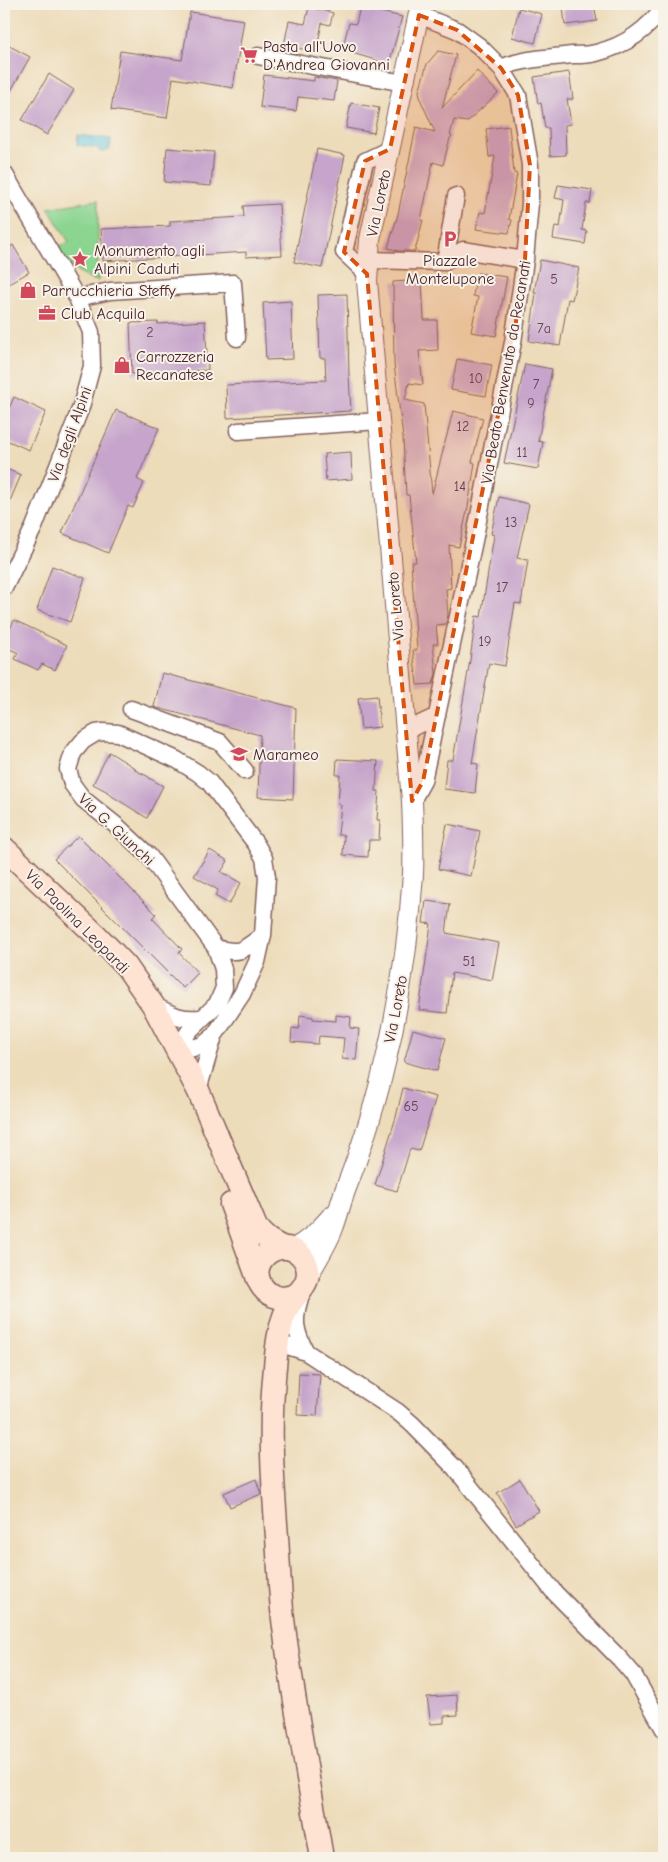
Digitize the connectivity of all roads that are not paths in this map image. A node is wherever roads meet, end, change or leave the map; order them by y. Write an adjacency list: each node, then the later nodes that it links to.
1 (664, 6): 4 (street)
2 (420, 9): 4 (street, Via Beato Benvenuto da Recanati); 5 (street, Via Loreto)
3 (258, 56): 5 (street)
4 (501, 68): 8 (street, Via Beato Benvenuto da Recanati)
5 (404, 83): 10 (street, Via Loreto)
6 (4, 173): 11 (street, Via degli Alpini)
7 (456, 196): 9 (street)
8 (526, 260): 9 (street); 17 (street, Via Beato Benvenuto da Recanati)
9 (445, 262): 10 (street)
10 (368, 267): 13 (street, Via Loreto)
11 (77, 298): 12 (street); 15 (street, Via degli Alpini)
12 (237, 338)
13 (378, 421): 14 (street); 18 (street, Via Loreto)
14 (238, 431)
15 (4, 588)
16 (131, 709): 19 (street)
17 (437, 716): 18 (street); 20 (street, Via Beato Benvenuto da Recanati)
18 (405, 730): 20 (street, Via Loreto)
19 (245, 771)
20 (412, 802): 29 (street, Via Loreto)
21 (4, 848): 24 (main road, Via Paolina Leopardi)
22 (263, 935): 23 (street); 23 (street, Via G. Giunchi); 26 (street, Via G. Giunchi)
23 (216, 948): 25 (street, Via G. Giunchi)
24 (153, 1005): 25 (street); 27 (main road, Via Paolina Leopardi)
25 (200, 1018): 27 (street, Via G. Giunchi)
26 (214, 1036): 27 (street, Via G. Giunchi); 28 (street, Via G. Giunchi)
27 (176, 1050): 28 (main road, Via Paolina Leopardi); 31 (main road, Via Paolina Leopardi)
28 (198, 1090): 30 (main road, Via Paolina Leopardi)
29 (340, 1205): 30 (street, Via Loreto); 32 (street, Via Loreto)
30 (288, 1249): 31 (main road); 32 (main road)
31 (261, 1284): 32 (main road); 33 (main road, Via Paolina Leopardi)
32 (303, 1286): 33 (main road); 34 (street)
33 (278, 1343): 34 (street); 36 (main road)
34 (306, 1352): 35 (street)
35 (664, 1728)
36 (322, 1858)

